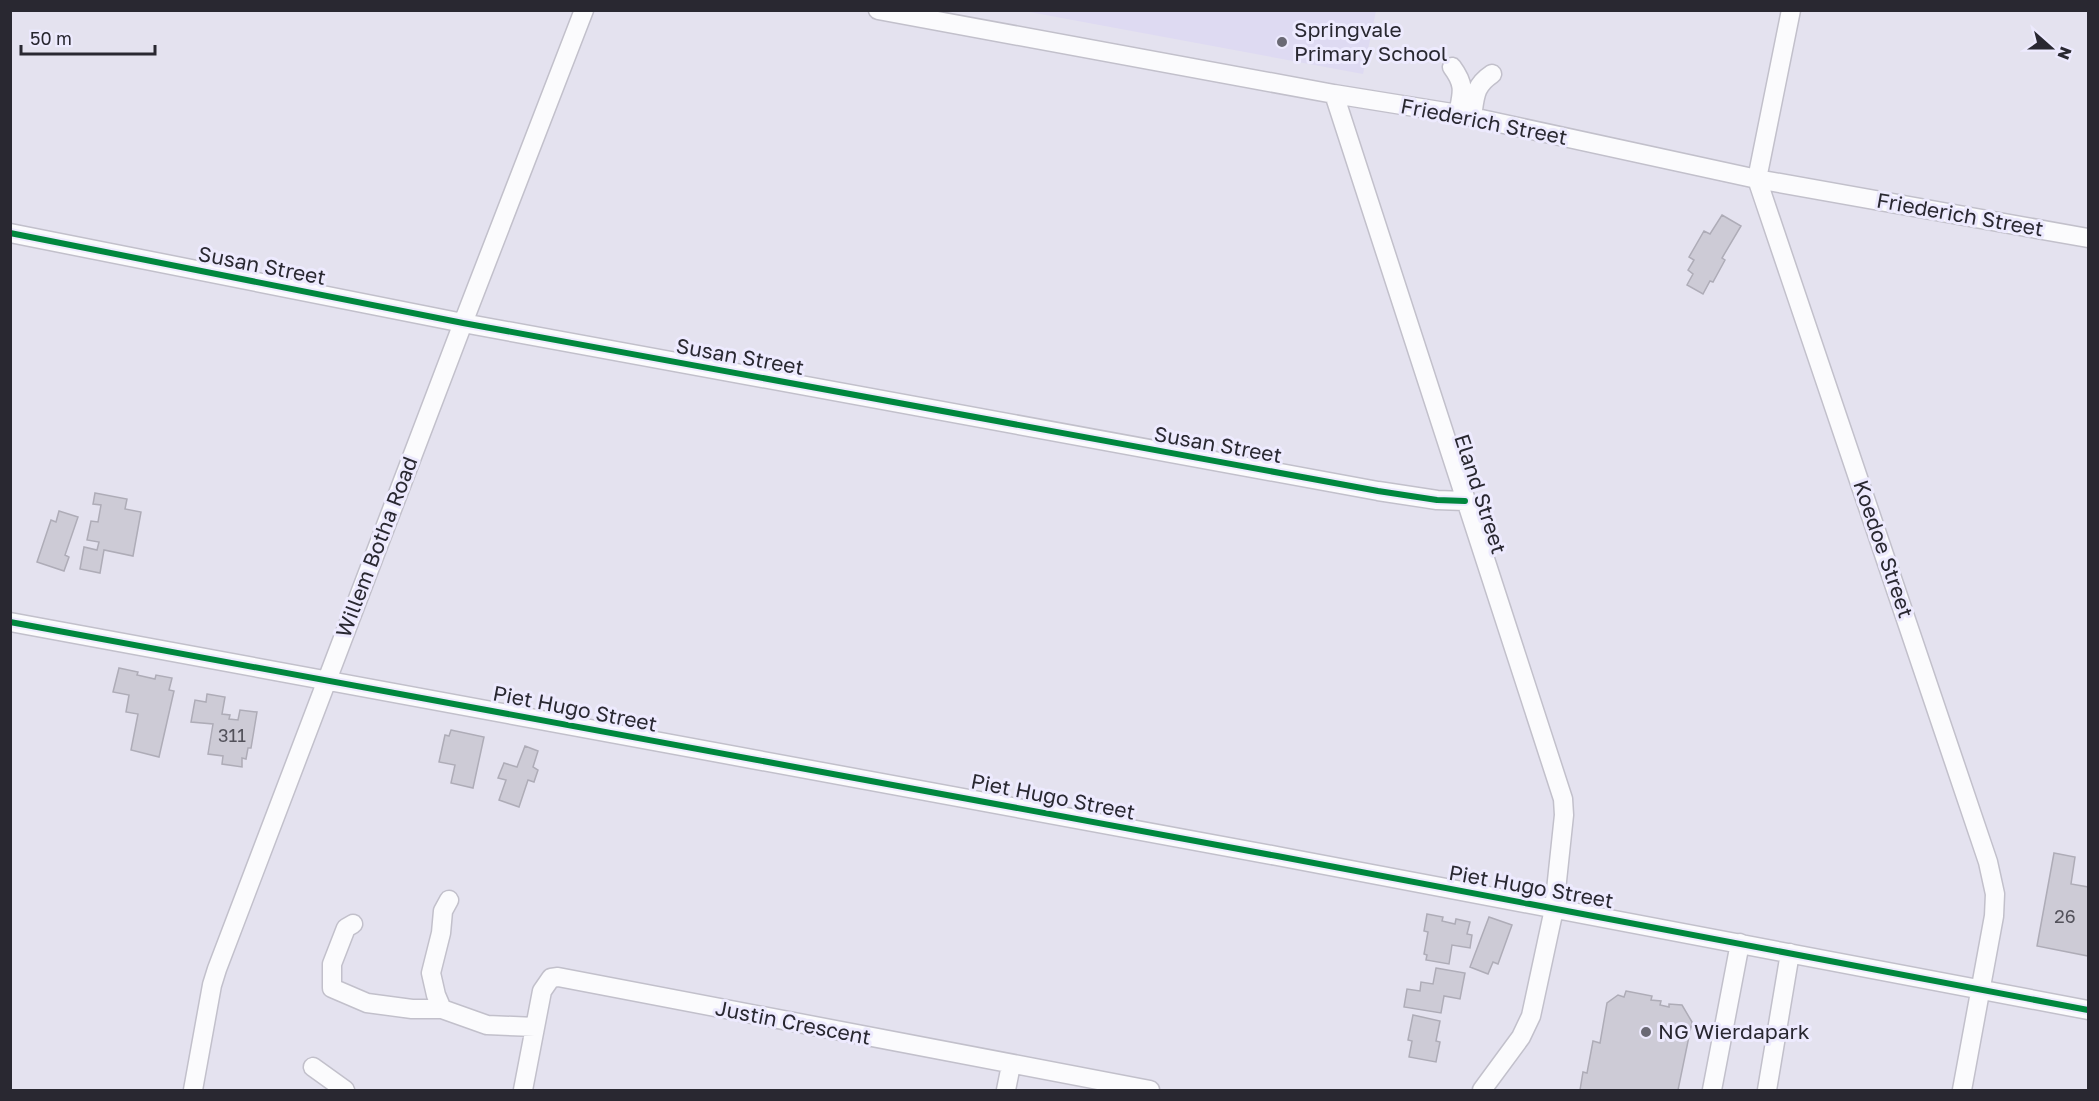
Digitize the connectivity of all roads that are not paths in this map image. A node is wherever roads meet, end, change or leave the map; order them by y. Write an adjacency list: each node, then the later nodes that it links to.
1 (584, 10): 11 (street, Willem Botha Road)
2 (878, 10): 6 (street, Friederich Street)
3 (1791, 10): 8 (street)
4 (1452, 67): 7 (street)
5 (1492, 74): 7 (street)
6 (1334, 94): 7 (street, Friederich Street); 12 (street, Eland Street)
7 (1465, 116): 8 (street, Friederich Street)
8 (1757, 179): 10 (street, Friederich Street); 20 (street, Koedoe Street)
9 (10, 233): 11 (street, Susan Street)
10 (2088, 238)
11 (463, 323): 12 (street, Susan Street); 14 (street, Willem Botha Road)
12 (1465, 501): 16 (street, Eland Street)
13 (11, 624): 14 (street, Piet Hugo Street)
14 (327, 679): 16 (street, Piet Hugo Street); 26 (street, Willem Botha Road)
15 (450, 900): 21 (street)
16 (1554, 909): 18 (street, Piet Hugo Street); 31 (street, Eland Street)
17 (353, 924): 21 (street)
18 (1740, 943): 19 (street, Piet Hugo Street); 32 (street)
19 (1790, 953): 20 (street, Piet Hugo Street); 33 (street)
20 (1981, 989): 22 (street, Piet Hugo Street); 34 (street, Koedoe Street)
21 (442, 1009): 23 (street)
22 (2088, 1010)
23 (536, 1027): 24 (street, Justin Crescent); 28 (street, Justin Crescent)
24 (1011, 1065): 29 (street); 30 (street, Justin Crescent)
25 (314, 1067): 27 (street)
26 (192, 1090)
27 (345, 1090)
28 (523, 1090)
29 (1006, 1090)
30 (1150, 1090)
31 (1482, 1090)
32 (1712, 1090)
33 (1767, 1090)
34 (1962, 1090)

